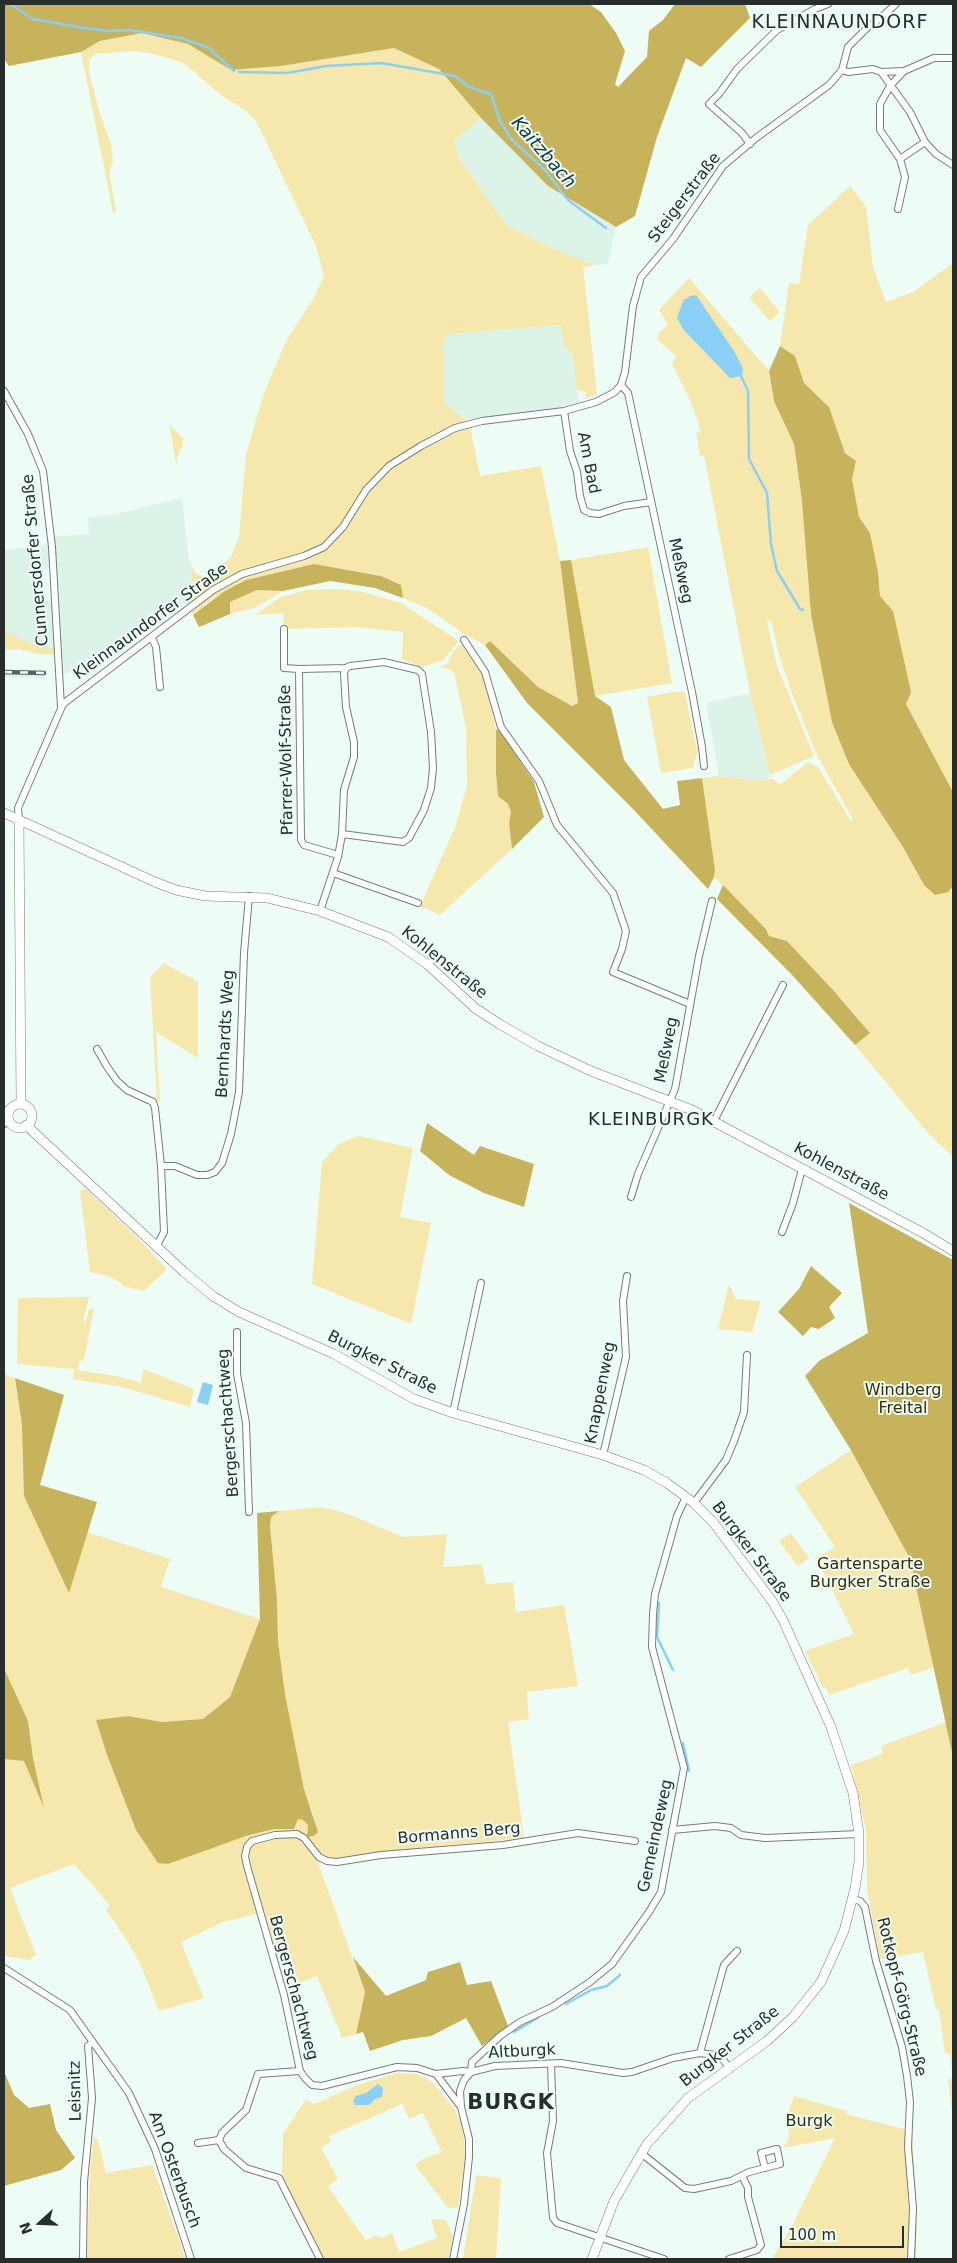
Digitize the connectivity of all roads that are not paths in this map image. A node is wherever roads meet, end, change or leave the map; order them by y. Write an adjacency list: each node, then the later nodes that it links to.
1 (828, 4): 9 (street)
2 (896, 4): 4 (street, Steigerstraße)
3 (953, 58): 5 (street)
4 (842, 70): 6 (street); 9 (street, Steigerstraße)
5 (904, 71): 6 (street); 7 (street)
6 (882, 72): 7 (street)
7 (890, 86): 8 (street); 10 (street)
8 (925, 142): 10 (street); 11 (street)
9 (750, 144): 13 (street, Steigerstraße)
10 (900, 159): 12 (street)
11 (953, 165)
12 (898, 209)
13 (621, 385): 15 (street, Kleinnaundorfer Straße); 16 (street, Meßweg)
14 (4, 390): 23 (street, Cunnersdorfer Straße)
15 (564, 411): 16 (street, Am Bad); 18 (street, Kleinnaundorfer Straße)
16 (651, 502): 24 (street, Meßweg)
17 (284, 630): 21 (street, Pfarrer-Wolf-Straße)
18 (152, 638): 22 (street); 23 (street, Kleinnaundorfer Straße)
19 (464, 640): 35 (street, Meßweg)
20 (346, 668): 21 (street, Pfarrer-Wolf-Straße); 27 (street); 27 (street, Pfarrer-Wolf-Straße)
21 (299, 669): 28 (street, Pfarrer-Wolf-Straße)
22 (160, 687)
23 (61, 707): 26 (street, Kleinnaundorfer Straße)
24 (704, 766)
25 (4, 813): 26 (main road, Kohlenstraße)
26 (19, 820): 30 (main road, Kohlenstraße); 38 (main road)
27 (342, 834): 28 (street)
28 (338, 855): 29 (street)
29 (333, 873): 32 (street); 33 (street)
30 (249, 896): 33 (main road, Kohlenstraße); 43 (street, Bernhardts Weg)
31 (712, 901): 35 (street, Meßweg)
32 (418, 903)
33 (320, 911): 37 (main road, Kohlenstraße)
34 (784, 985): 40 (street)
35 (690, 1004): 37 (street, Meßweg)
36 (97, 1049): 43 (street)
37 (670, 1101): 40 (main road, Kohlenstraße); 45 (street)
38 (21, 1104): 39 (main road, Burgker Straße); 42 (main road)
39 (6, 1110): 41 (main road, Burgker Straße)
40 (714, 1121): 44 (main road, Kohlenstraße)
41 (7, 1123): 42 (main road, Burgker Straße)
42 (26, 1126): 47 (main road, Burgker Straße)
43 (161, 1166): 47 (street)
44 (802, 1168): 46 (street); 48 (main road, Kohlenstraße)
45 (631, 1197)
46 (782, 1232)
47 (156, 1247): 53 (main road, Burgker Straße)
48 (953, 1251)
49 (627, 1276): 54 (street, Knappenweg)
50 (481, 1283): 53 (street)
51 (237, 1332): 57 (street, Bergerschachtweg)
52 (747, 1356): 56 (street)
53 (453, 1413): 54 (main road, Burgker Straße)
54 (603, 1454): 55 (main road, Burgker Straße)
55 (686, 1497): 56 (main road, Burgker Straße); 58 (street, Gemeindeweg)
56 (694, 1503): 60 (main road, Burgker Straße)
57 (249, 1512)
58 (672, 1830): 60 (street); 70 (street, Gemeindeweg)
59 (297, 1834): 61 (street, Bormanns Berg); 69 (street, Bergerschachtweg)
60 (859, 1834): 62 (main road, Burgker Straße)
61 (635, 1842)
62 (853, 1899): 68 (main road, Burgker Straße); 86 (street, Rotkopf-Görg-Straße)
63 (737, 1951): 66 (street)
64 (4, 1968): 65 (street, Leisnitz)
65 (92, 2043): 79 (street, Leisnitz); 80 (street, Am Osterbusch)
66 (700, 2053): 67 (street, Altburgk); 68 (street, Altburgk)
67 (550, 2064): 70 (street, Altburgk); 78 (street)
68 (729, 2068): 75 (main road, Burgker Straße)
69 (300, 2071): 71 (street, Bergerschachtweg); 73 (street)
70 (471, 2072): 71 (street, Bergerschachtweg); 72 (street, Altburgk)
71 (436, 2074): 72 (street)
72 (461, 2107): 82 (street, Altburgk)
73 (219, 2140): 74 (street); 81 (street)
74 (198, 2143)
75 (641, 2153): 77 (street); 78 (main road, Burgker Straße)
76 (764, 2168): 77 (street)
77 (742, 2176): 85 (street)
78 (600, 2237): 83 (main road, Burgker Straße); 84 (street)
79 (83, 2259)
80 (191, 2259)
81 (320, 2259)
82 (453, 2259)
83 (592, 2259)
84 (664, 2259)
85 (729, 2259)
86 (911, 2259)

